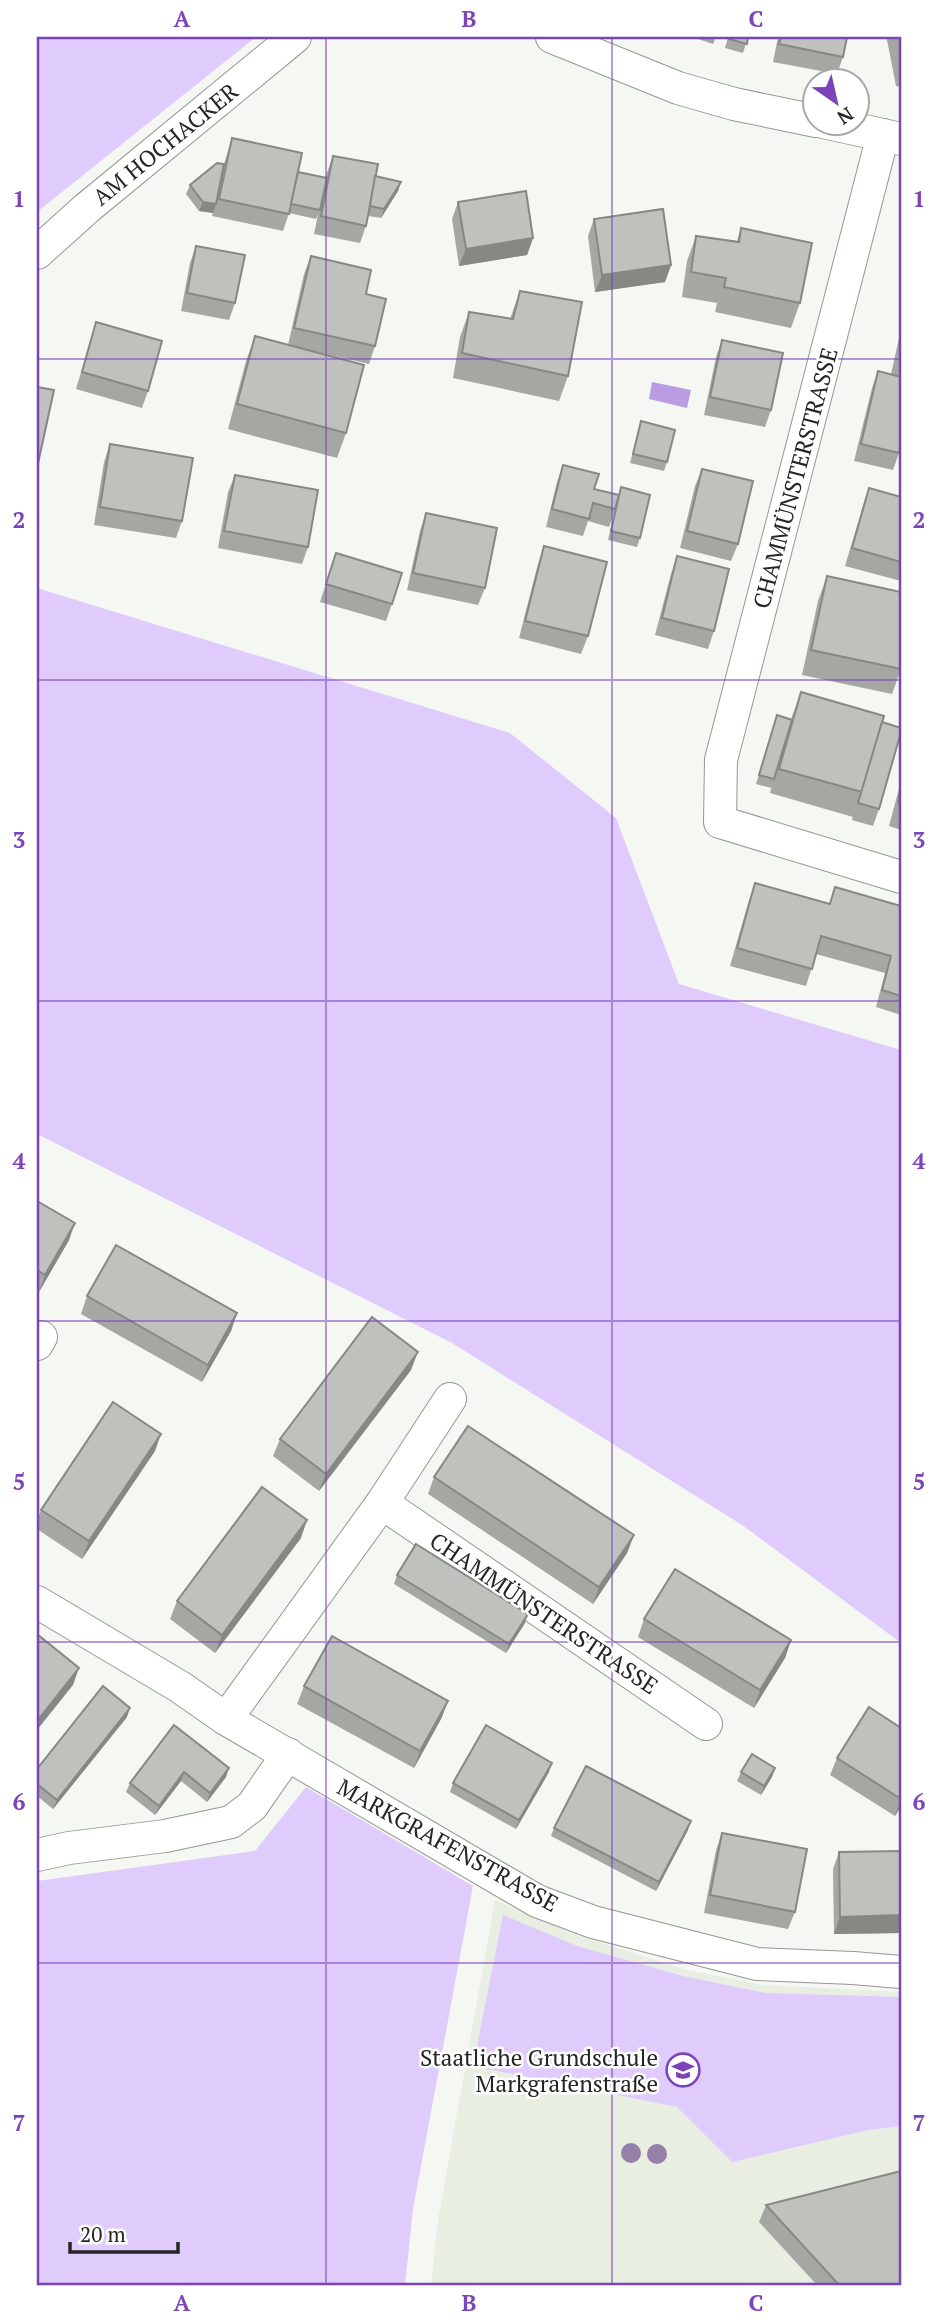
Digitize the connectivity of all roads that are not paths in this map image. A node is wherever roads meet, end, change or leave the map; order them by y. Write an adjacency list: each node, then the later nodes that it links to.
1 (295, 37): 6 (street, AM HOCHACKER)
2 (552, 37): 3 (street)
3 (802, 118)
4 (872, 133): 5 (street)
5 (892, 137): 7 (street, CHAMMÜNSTERSTRASSE)
6 (37, 253)
7 (901, 877)
8 (450, 1399): 9 (street)
9 (382, 1503): 11 (street); 12 (street, CHAMMÜNSTERSTRASSE)
10 (37, 1602): 11 (street, MARKGRAFENSTRASSE)
11 (226, 1718): 13 (street, MARKGRAFENSTRASSE)
12 (706, 1724)
13 (288, 1754): 14 (street); 15 (street, MARKGRAFENSTRASSE)
14 (37, 1854)
15 (901, 1972)

